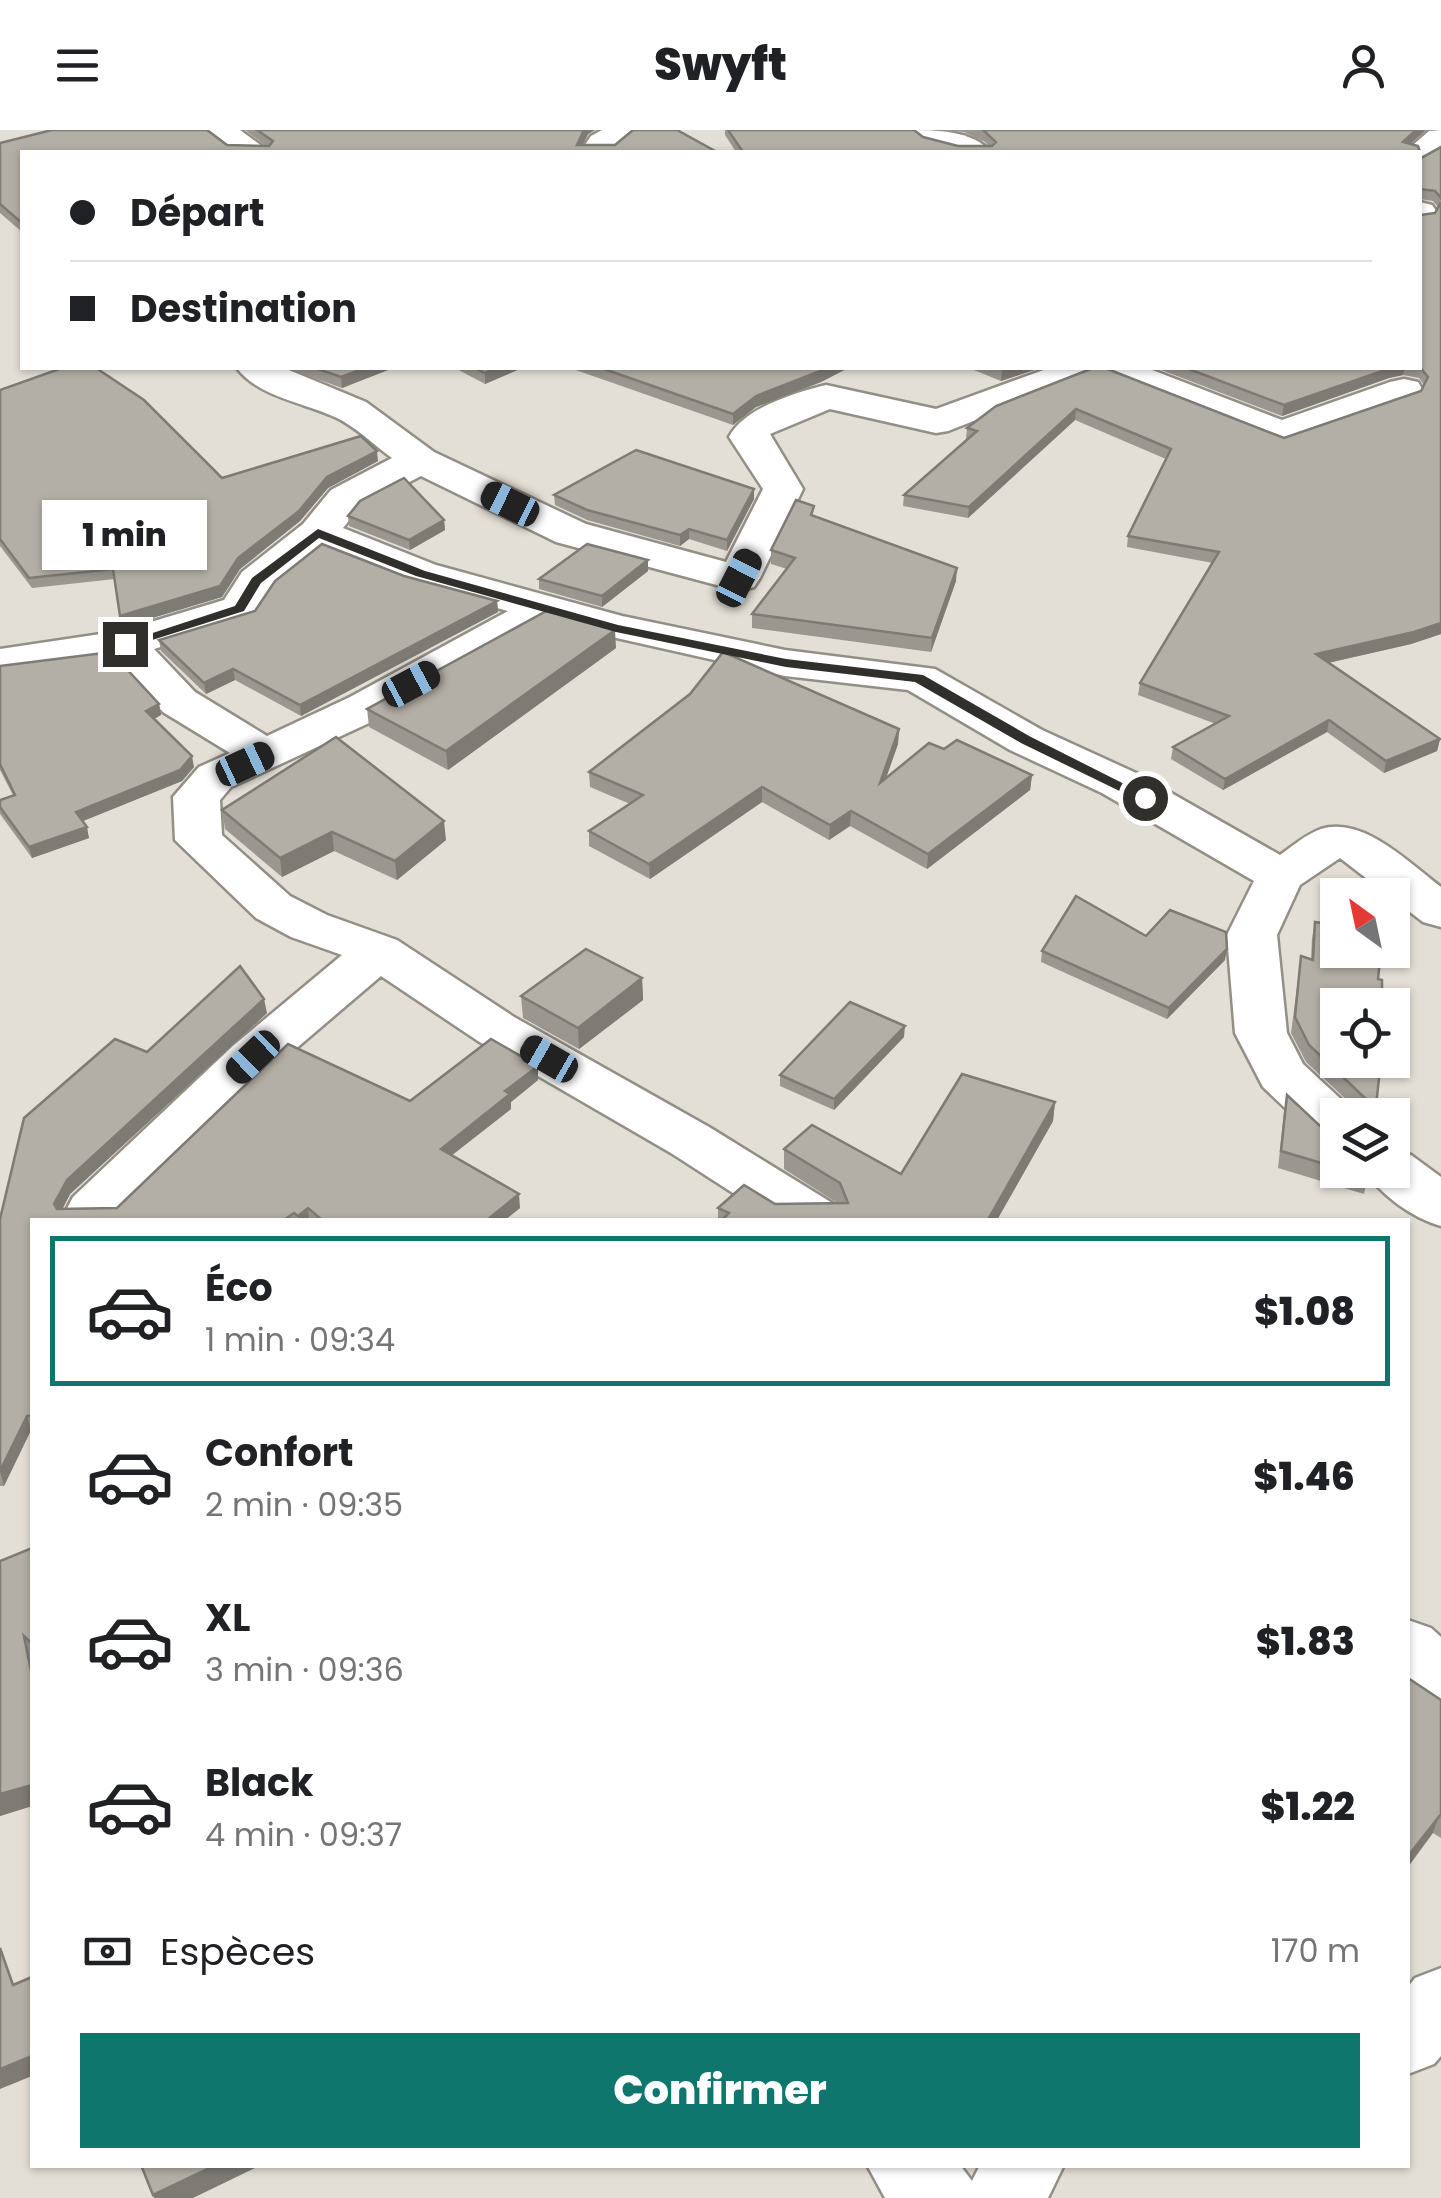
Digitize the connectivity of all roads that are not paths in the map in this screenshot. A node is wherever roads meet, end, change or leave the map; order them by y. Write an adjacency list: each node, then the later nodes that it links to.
1 (217, 130): 4 (street)
2 (625, 130): 5 (street)
3 (924, 130): 6 (street)
4 (249, 150)
5 (598, 150)
6 (969, 150)
7 (260, 370): 13 (street)
8 (1077, 370): 15 (street)
9 (1119, 370): 11 (street)
10 (1370, 370): 11 (street)
11 (1404, 390): 12 (street)
12 (1441, 412)
13 (420, 460): 14 (street); 15 (street)
14 (318, 533): 16 (street); 17 (street)
15 (739, 578): 18 (street)
16 (542, 610): 18 (street); 20 (street)
17 (125, 644): 19 (street); 20 (street)
18 (721, 651): 21 (street)
19 (0, 662)
20 (266, 754): 23 (street)
21 (1280, 876): 22 (street); 24 (street)
22 (1441, 911)
23 (379, 951): 27 (street); 28 (street)
24 (1320, 1110)
25 (1410, 1183): 26 (street)
26 (1441, 1206)
27 (90, 1218)
28 (814, 1218)
29 (1410, 1649): 30 (street)
30 (1441, 1678)
31 (1441, 2002): 32 (street)
32 (1410, 2038)
33 (907, 2168): 35 (street)
34 (1024, 2168): 36 (street)
35 (940, 2198)
36 (1003, 2198)

